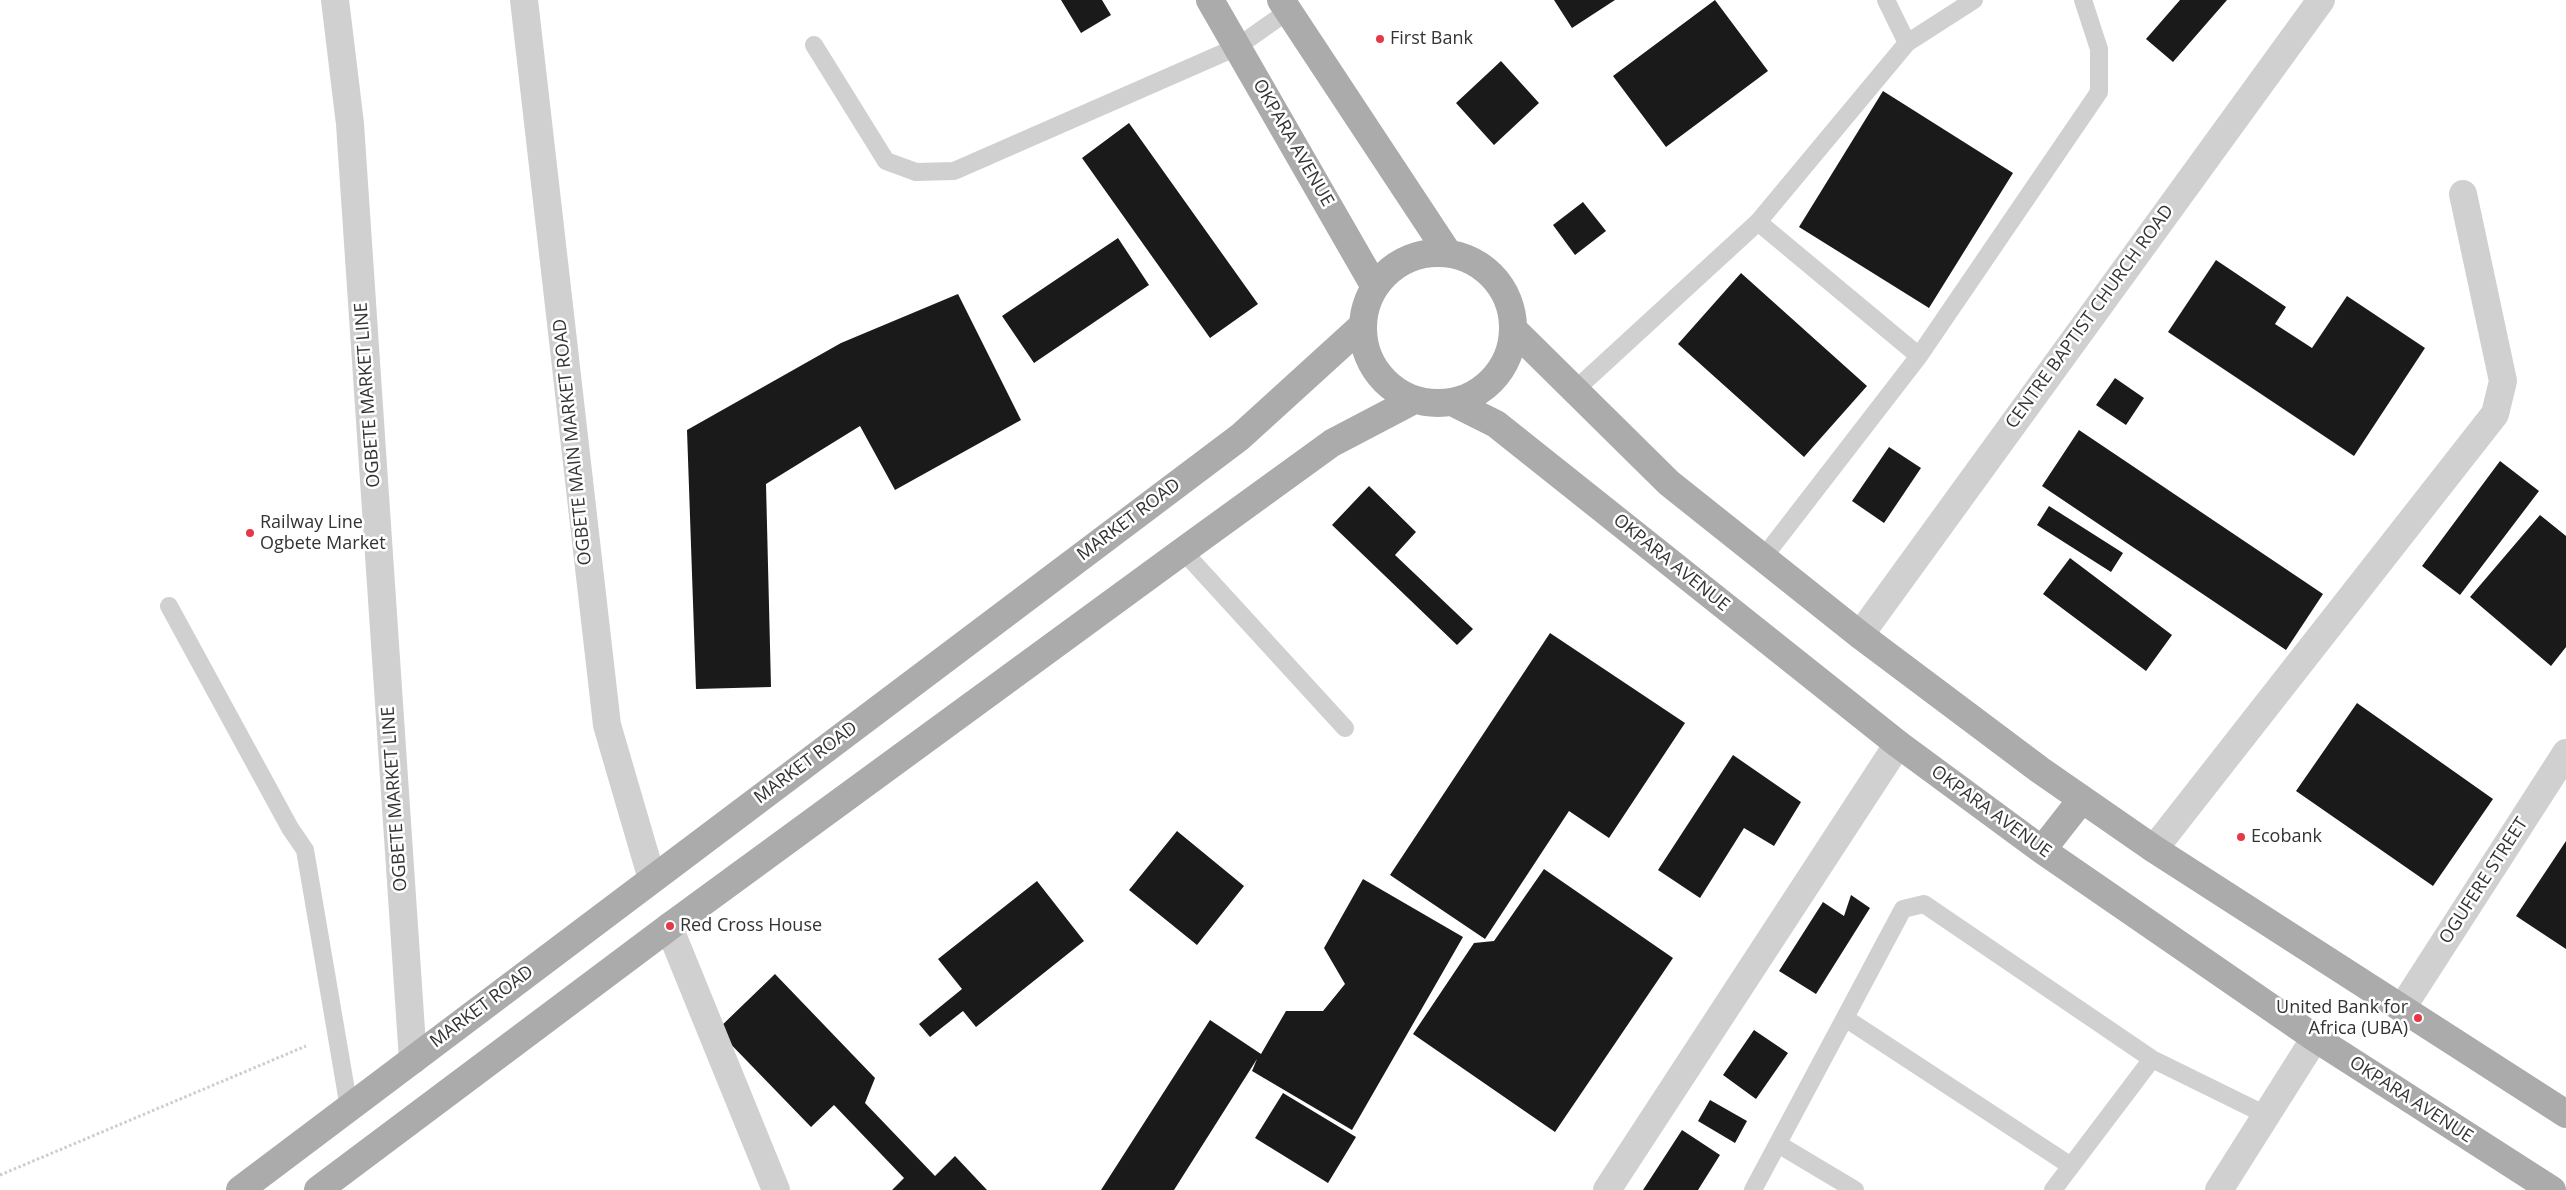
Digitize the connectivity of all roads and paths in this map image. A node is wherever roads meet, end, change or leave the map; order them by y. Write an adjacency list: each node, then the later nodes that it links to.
1 (335, 0): 39 (street, OGBETE MARKET LINE)
2 (524, 0): 32 (street, OGBETE MAIN MARKET ROAD)
3 (1210, 0): 11 (main road, OKPARA AVENUE)
4 (1886, 0): 9 (lane)
5 (1974, 0): 9 (lane)
6 (2083, 0): 18 (lane)
7 (2321, 0): 25 (street, CENTRE BAPTIST CHURCH ROAD)
8 (1284, 5): 11 (lane); 14 (main road)
9 (1907, 43): 13 (lane)
10 (814, 45): 11 (lane)
11 (1238, 46): 15 (main road, OKPARA AVENUE)
12 (2464, 194): 30 (street)
13 (1758, 222): 18 (lane); 19 (lane)
14 (1448, 253): 15 (main road); 17 (main road)
15 (1375, 287): 16 (main road)
16 (1362, 326): 20 (main road); 32 (main road, MARKET ROAD)
17 (1513, 329): 19 (main road); 21 (main road)
18 (1919, 356): 23 (lane)
19 (1575, 390): 23 (main road)
20 (1414, 400): 21 (main road); 22 (main road)
21 (1452, 402): 27 (main road, OKPARA AVENUE)
22 (1183, 551): 26 (lane); 33 (main road)
23 (1763, 558): 25 (main road)
24 (169, 606): 36 (lane)
25 (1860, 635): 29 (main road)
26 (1345, 728)
27 (1898, 744): 31 (main road, OKPARA AVENUE); 49 (street)
28 (2566, 754): 34 (street, OGUFERE STREET)
29 (2082, 799): 30 (main road); 31 (main road)
30 (2154, 849): 34 (main road)
31 (2042, 850): 37 (main road, OKPARA AVENUE)
32 (652, 879): 39 (main road, MARKET ROAD)
33 (669, 927): 47 (main road); 48 (street)
34 (2402, 1008): 41 (main road)
35 (1845, 1018): 38 (lane); 43 (lane); 44 (lane)
36 (336, 1033): 40 (lane); 45 (path)
37 (2315, 1038): 42 (street); 54 (main road, OKPARA AVENUE)
38 (2152, 1059): 42 (lane); 44 (lane)
39 (413, 1060): 40 (main road, MARKET ROAD)
40 (349, 1108): 46 (main road, MARKET ROAD)
41 (2566, 1114)
42 (2266, 1115): 53 (street)
43 (1778, 1144): 50 (lane); 51 (lane)
44 (2071, 1166): 52 (lane)
45 (0, 1175)
46 (240, 1190)
47 (318, 1190)
48 (776, 1190)
49 (1607, 1190)
50 (1753, 1190)
51 (1855, 1190)
52 (2053, 1190)
53 (2218, 1190)
54 (2552, 1190)

